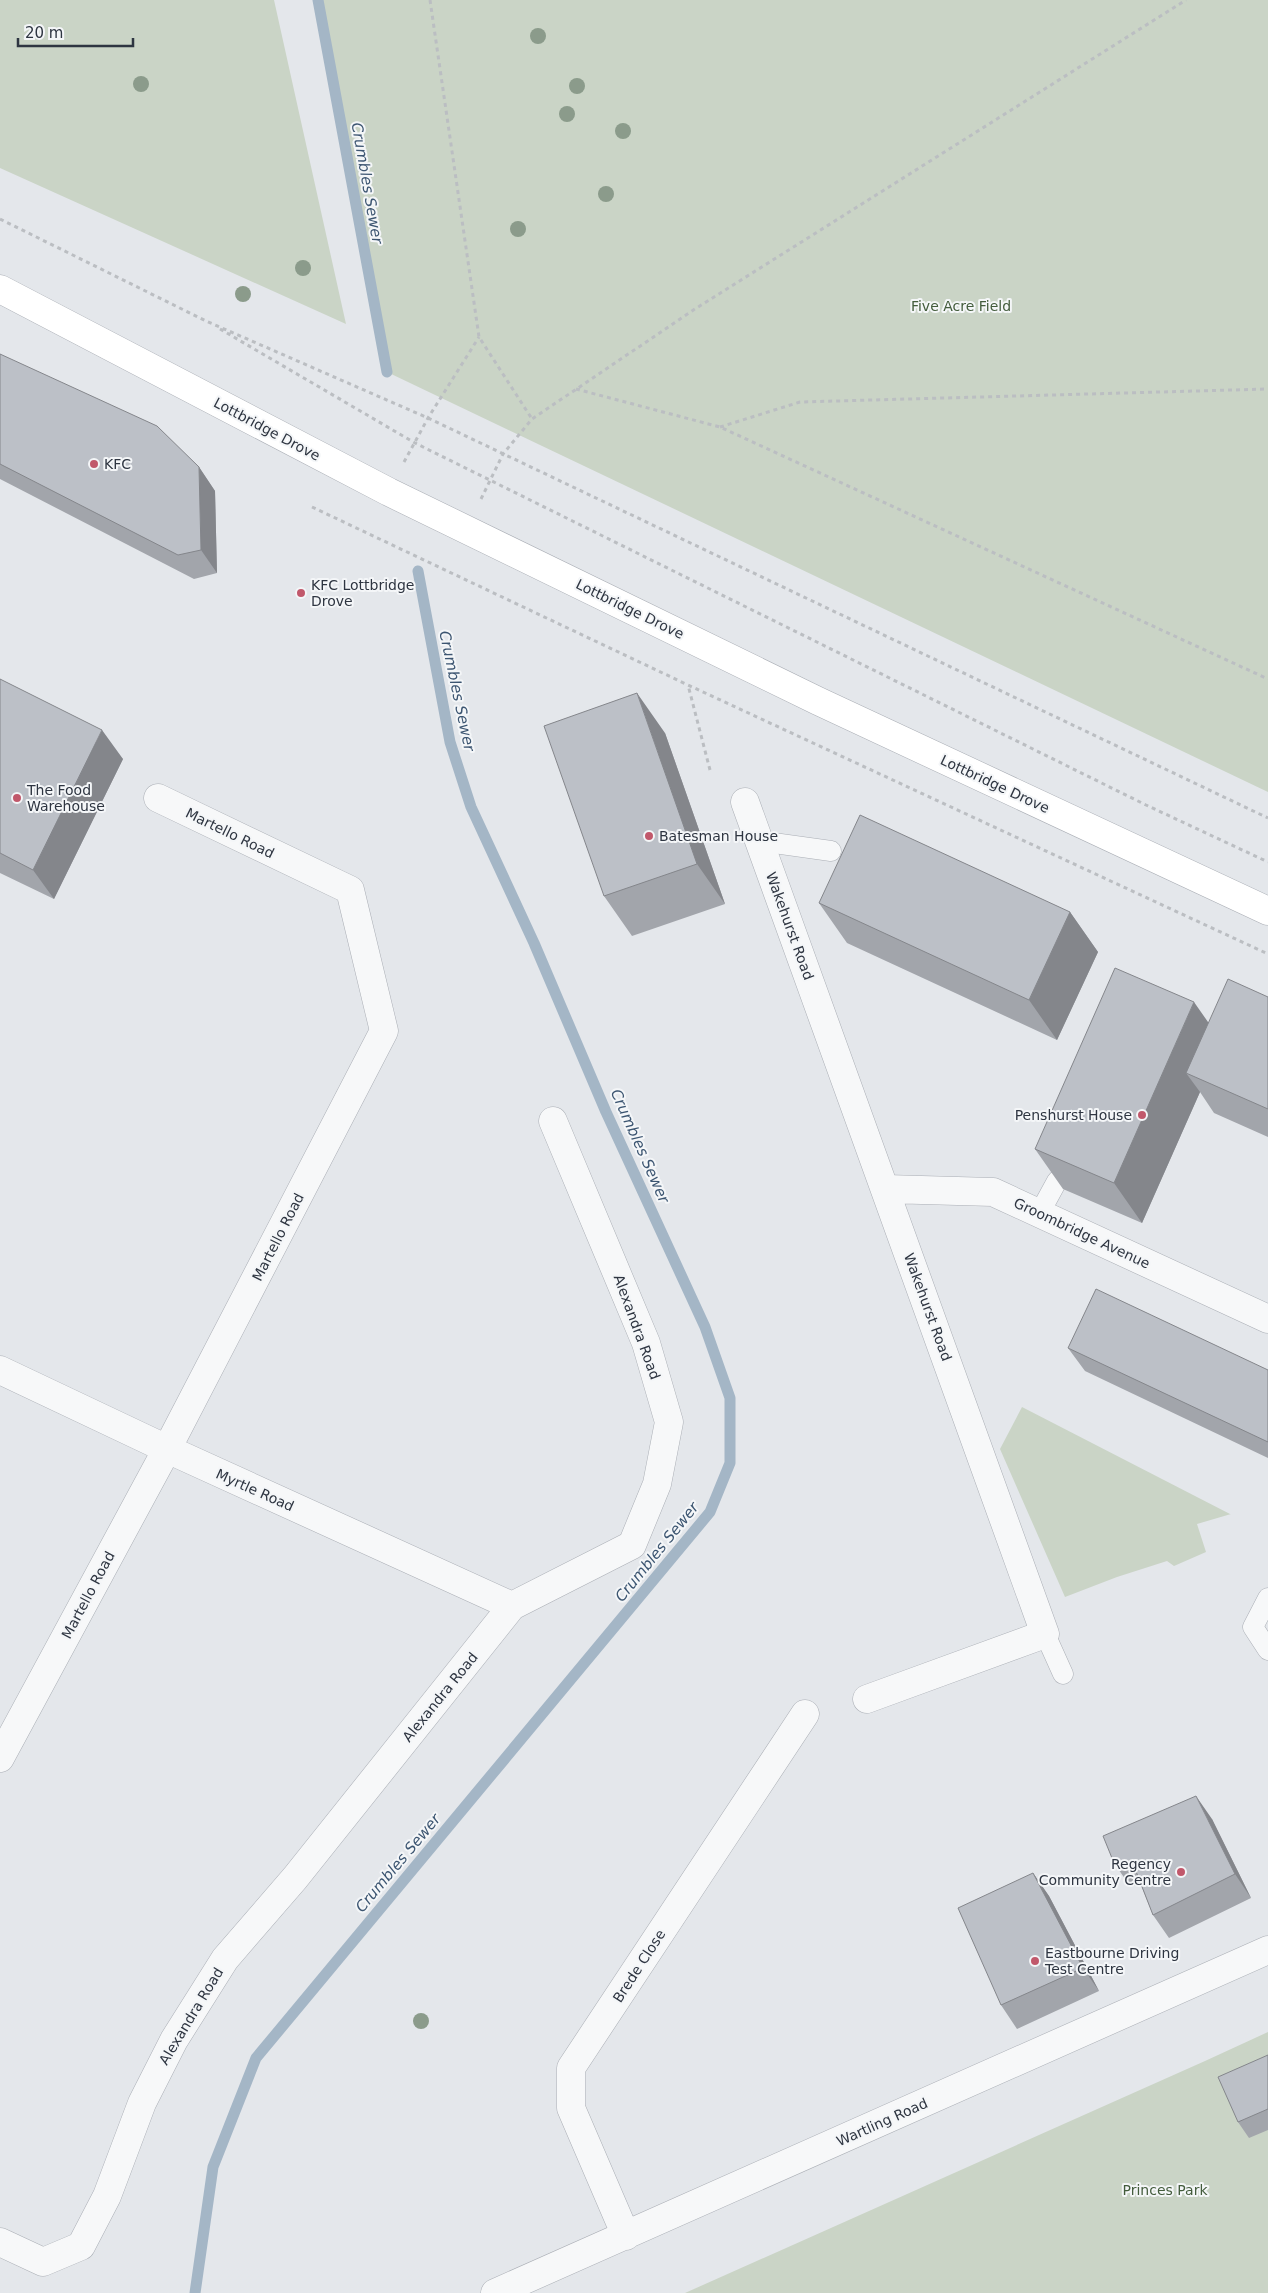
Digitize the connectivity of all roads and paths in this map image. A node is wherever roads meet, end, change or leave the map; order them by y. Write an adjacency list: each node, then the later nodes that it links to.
1 (430, 0): 6 (path)
2 (1186, 0): 7 (path)
3 (0, 219): 5 (path)
4 (0, 289): 15 (street, Lottbridge Drove)
5 (206, 321): 9 (path); 12 (path)
6 (479, 337): 9 (path); 10 (path)
7 (576, 389): 10 (path); 11 (path)
8 (1268, 389): 11 (path)
9 (428, 418): 12 (path); 13 (path)
10 (532, 419): 13 (path)
11 (720, 427): 18 (path)
12 (415, 443): 14 (path); 15 (path)
13 (503, 454): 14 (path); 23 (path)
14 (490, 480): 17 (path); 26 (path)
15 (389, 492): 17 (street, Lottbridge Drove)
16 (312, 506): 19 (path)
17 (466, 528): 27 (street, Lottbridge Drove)
18 (1268, 680)
19 (688, 685): 20 (path); 28 (path)
20 (710, 770)
21 (158, 798): 35 (street, Martello Road)
22 (745, 802): 24 (street, Wakehurst Road)
23 (1268, 818)
24 (760, 841): 25 (lane); 31 (street, Wakehurst Road)
25 (831, 851)
26 (1268, 862)
27 (1268, 912)
28 (1268, 954)
29 (553, 1121): 37 (street, Alexandra Road)
30 (1057, 1181): 32 (lane)
31 (886, 1189): 32 (street, Groombridge Avenue); 38 (street, Wakehurst Road)
32 (1039, 1214): 33 (street, Groombridge Avenue)
33 (1268, 1319)
34 (0, 1370): 35 (street, Myrtle Road)
35 (167, 1450): 37 (street, Myrtle Road); 43 (street, Martello Road)
36 (1268, 1598): 39 (lane)
37 (512, 1606): 46 (street, Alexandra Road)
38 (1045, 1634): 40 (lane); 41 (street)
39 (1268, 1650)
40 (1063, 1674)
41 (867, 1699)
42 (805, 1714): 45 (street, Brede Close)
43 (0, 1758)
44 (1268, 1950): 45 (street, Wartling Road)
45 (626, 2236): 47 (street, Wartling Road)
46 (0, 2242)
47 (495, 2293)

